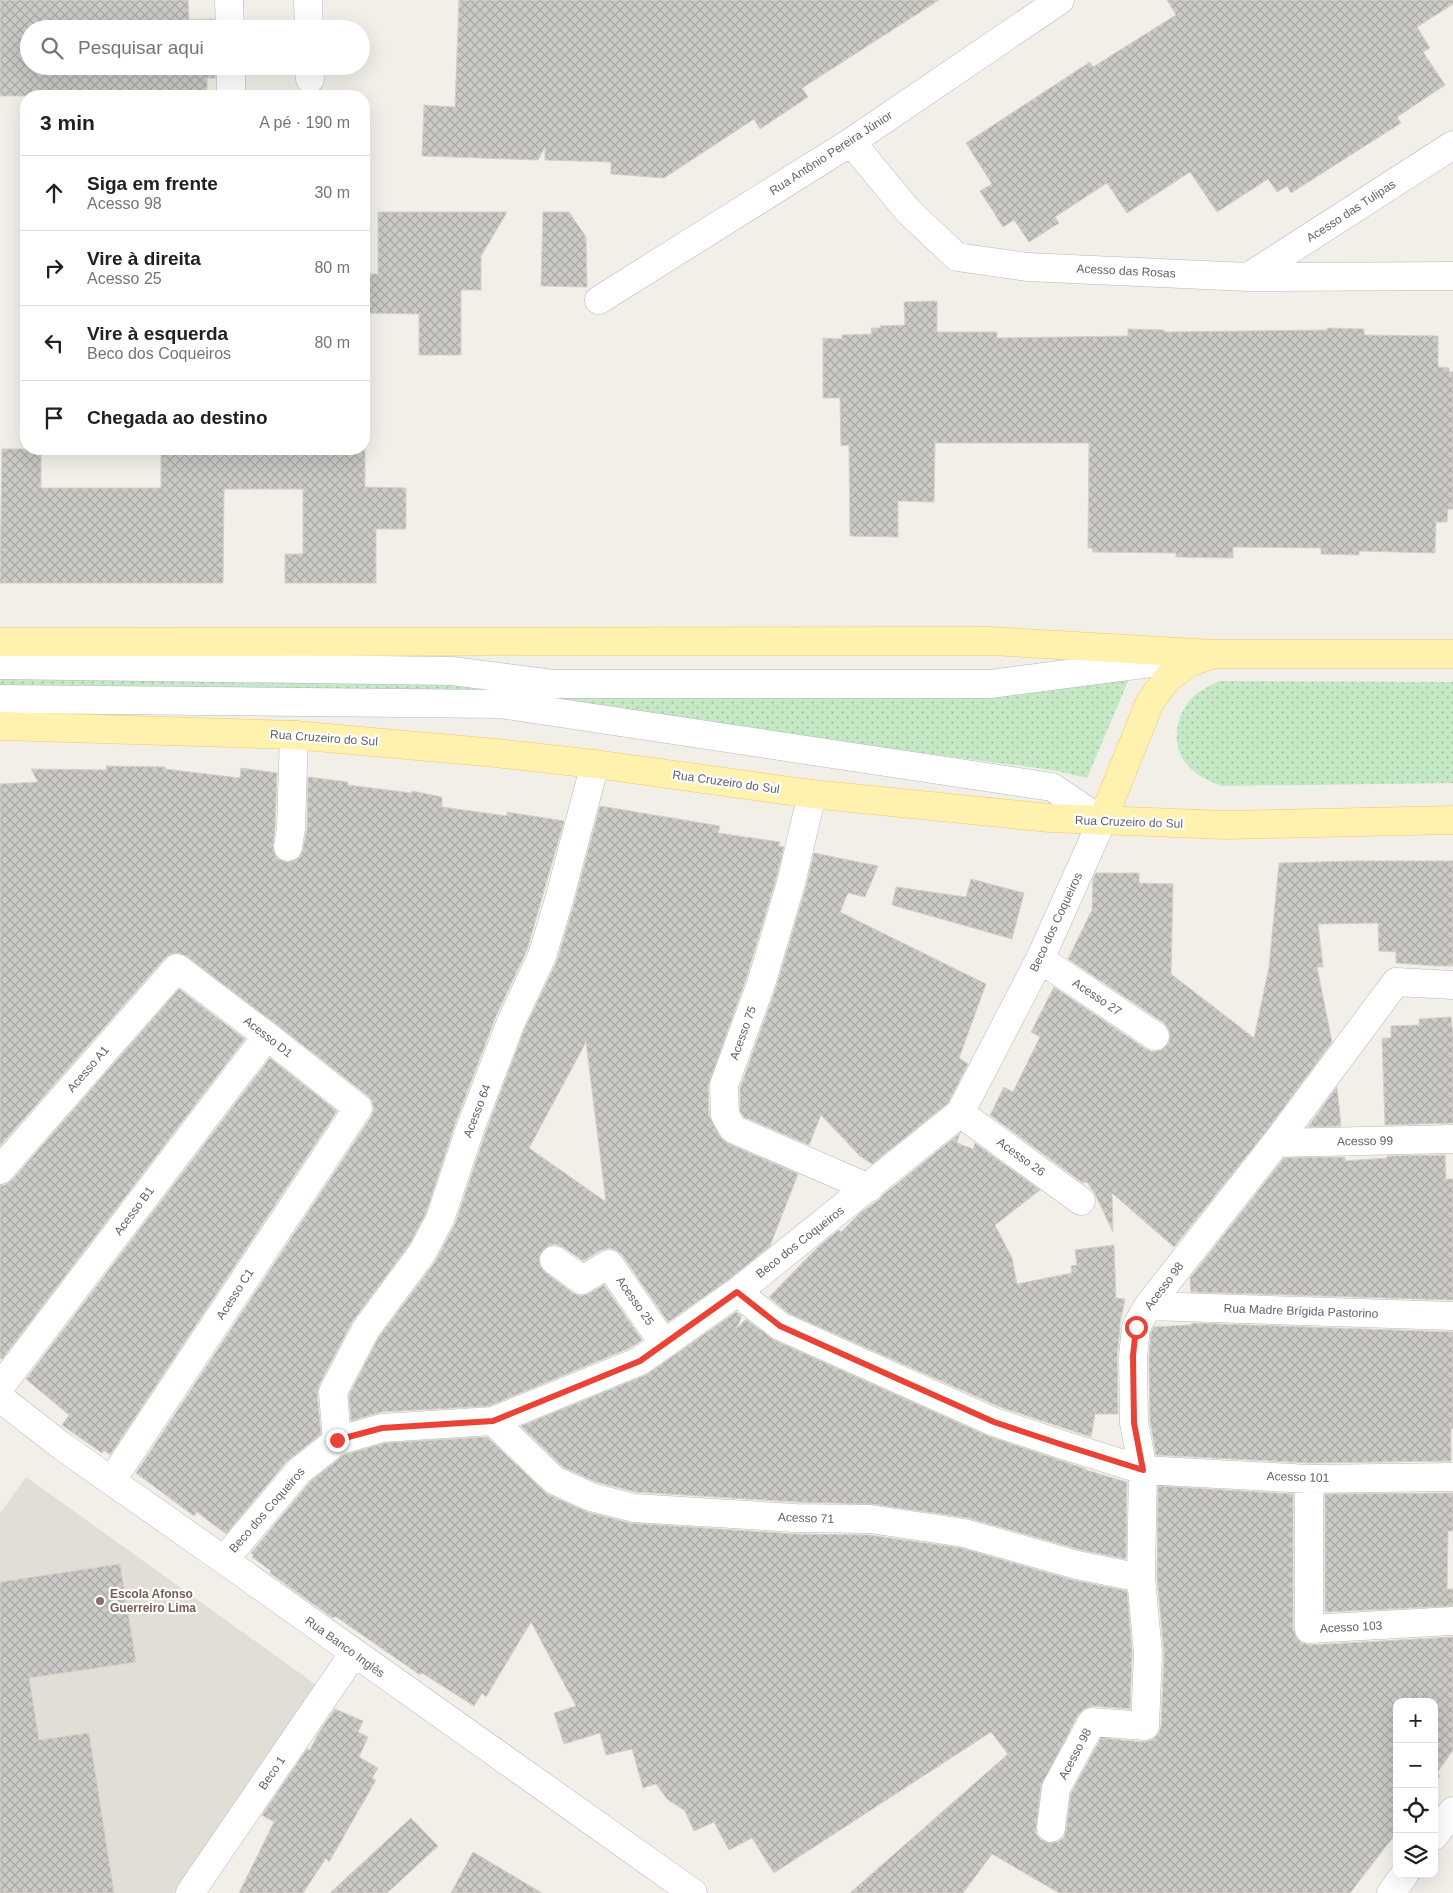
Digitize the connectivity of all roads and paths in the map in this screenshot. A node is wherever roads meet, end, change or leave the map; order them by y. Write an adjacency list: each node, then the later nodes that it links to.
1 (229, 0): 4 (street)
2 (308, 0): 5 (street)
3 (1058, 0): 8 (street, Rua Antônio Pereira Júnior)
4 (230, 20)
5 (309, 20)
6 (231, 75): 7 (street)
7 (231, 90)
8 (851, 142): 11 (street, Acesso das Rosas); 12 (street, Rua Antônio Pereira Júnior)
9 (1453, 145): 11 (street, Acesso das Tulipas)
10 (1453, 276): 11 (street, Acesso das Rosas)
11 (1248, 277)
12 (599, 300)
13 (0, 642): 14 (main road)
14 (1212, 654): 15 (main road); 16 (street); 23 (main road)
15 (1453, 654)
16 (0, 665)
17 (0, 699): 23 (street)
18 (0, 726): 19 (main road, Rua Cruzeiro do Sul)
19 (294, 735): 20 (main road, Rua Cruzeiro do Sul); 24 (street)
20 (595, 764): 21 (main road, Rua Cruzeiro do Sul); 45 (street, Acesso 64)
21 (812, 794): 23 (main road, Rua Cruzeiro do Sul); 35 (street, Acesso 75)
22 (1453, 820): 23 (main road, Rua Cruzeiro do Sul)
23 (1102, 821): 25 (street, Beco dos Coqueiros)
24 (288, 847)
25 (1040, 959): 29 (street, Acesso 27); 31 (street, Beco dos Coqueiros)
26 (177, 968): 28 (street, Acesso D1); 34 (street, Acesso A1)
27 (1453, 984): 33 (street, Acesso 98)
28 (267, 1036): 30 (street, Acesso D1); 42 (street, Acesso B1)
29 (1155, 1036)
30 (358, 1108): 49 (street, Acesso C1)
31 (960, 1113): 35 (street, Beco dos Coqueiros); 36 (street, Acesso 26)
32 (1453, 1139): 33 (street, Acesso 99)
33 (1276, 1143): 39 (street, Acesso 98)
34 (0, 1170)
35 (869, 1188): 38 (street, Beco dos Coqueiros)
36 (1082, 1201)
37 (554, 1260): 41 (street, Acesso 25)
38 (737, 1292): 41 (street, Beco dos Coqueiros); 46 (street)
39 (1148, 1306): 40 (street, Rua Madre Brígida Pastorino); 46 (street, Acesso 98)
40 (1453, 1316)
41 (664, 1344): 44 (street, Beco dos Coqueiros)
42 (0, 1386)
43 (0, 1398): 49 (street, Rua Banco Inglês)
44 (493, 1421): 45 (street, Beco dos Coqueiros); 51 (street, Acesso 71)
45 (337, 1440): 50 (street, Beco dos Coqueiros)
46 (1143, 1470): 48 (street, Acesso 101); 51 (street, Acesso 98)
47 (1453, 1476): 48 (street, Acesso 101)
48 (1309, 1479): 52 (street, Acesso 103)
49 (112, 1480): 50 (street, Rua Banco Inglês)
50 (224, 1560): 53 (street, Rua Banco Inglês)
51 (1141, 1578): 55 (street, Acesso 98)
52 (1453, 1621)
53 (354, 1653): 58 (street, Beco 1); 59 (street, Rua Banco Inglês)
54 (1453, 1812): 56 (street)
55 (1052, 1828)
56 (1436, 1833)
57 (1402, 1878): 60 (street)
58 (190, 1893)
59 (693, 1893)
60 (1391, 1893)

